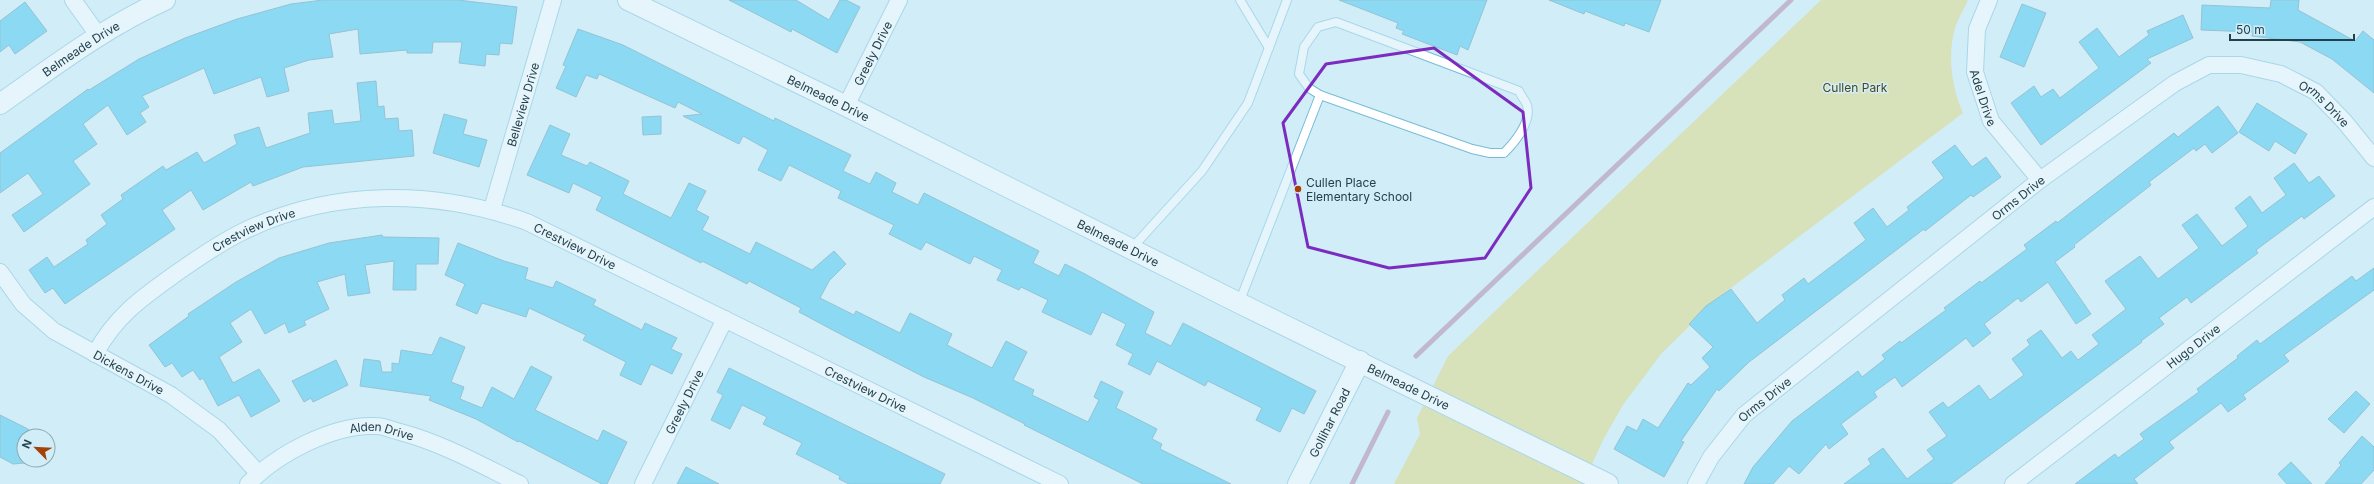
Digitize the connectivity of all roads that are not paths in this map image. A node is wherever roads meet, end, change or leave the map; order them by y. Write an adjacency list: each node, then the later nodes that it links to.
1 (73, 0): 9 (street)
2 (165, 0): 9 (street, Belmeade Drive)
3 (554, 0): 17 (street, Belleview Drive)
4 (628, 0): 13 (street, Belmeade Drive)
5 (899, 0): 13 (street, Greely Drive)
6 (1240, 0): 10 (lane)
7 (1287, 0): 10 (lane)
8 (1989, 0): 15 (street, Adel Drive)
9 (98, 34): 12 (street, Belmeade Drive)
10 (1269, 48): 18 (lane)
11 (1320, 95): 11 (lane); 20 (lane)
12 (0, 104)
13 (846, 106): 18 (street, Belmeade Drive)
14 (2374, 158): 15 (street, Orms Drive)
15 (2040, 180): 30 (street, Orms Drive)
16 (2374, 207): 31 (street, Hugo Drive)
17 (492, 210): 21 (street, Crestview Drive); 22 (street, Crestview Drive)
18 (1132, 249): 20 (street, Belmeade Drive)
19 (0, 272): 22 (street, Dickens Drive)
20 (1239, 303): 23 (street, Belmeade Drive)
21 (724, 319): 26 (street, Greely Drive); 27 (street, Crestview Drive)
22 (95, 354): 24 (street, Dickens Drive)
23 (1360, 361): 28 (street, Gollihar Road); 29 (street, Belmeade Drive)
24 (253, 479): 25 (street, Alden Drive)
25 (520, 484)
26 (643, 484)
27 (1060, 484)
28 (1298, 484)
29 (1608, 484)
30 (1696, 484)
31 (2013, 484)

